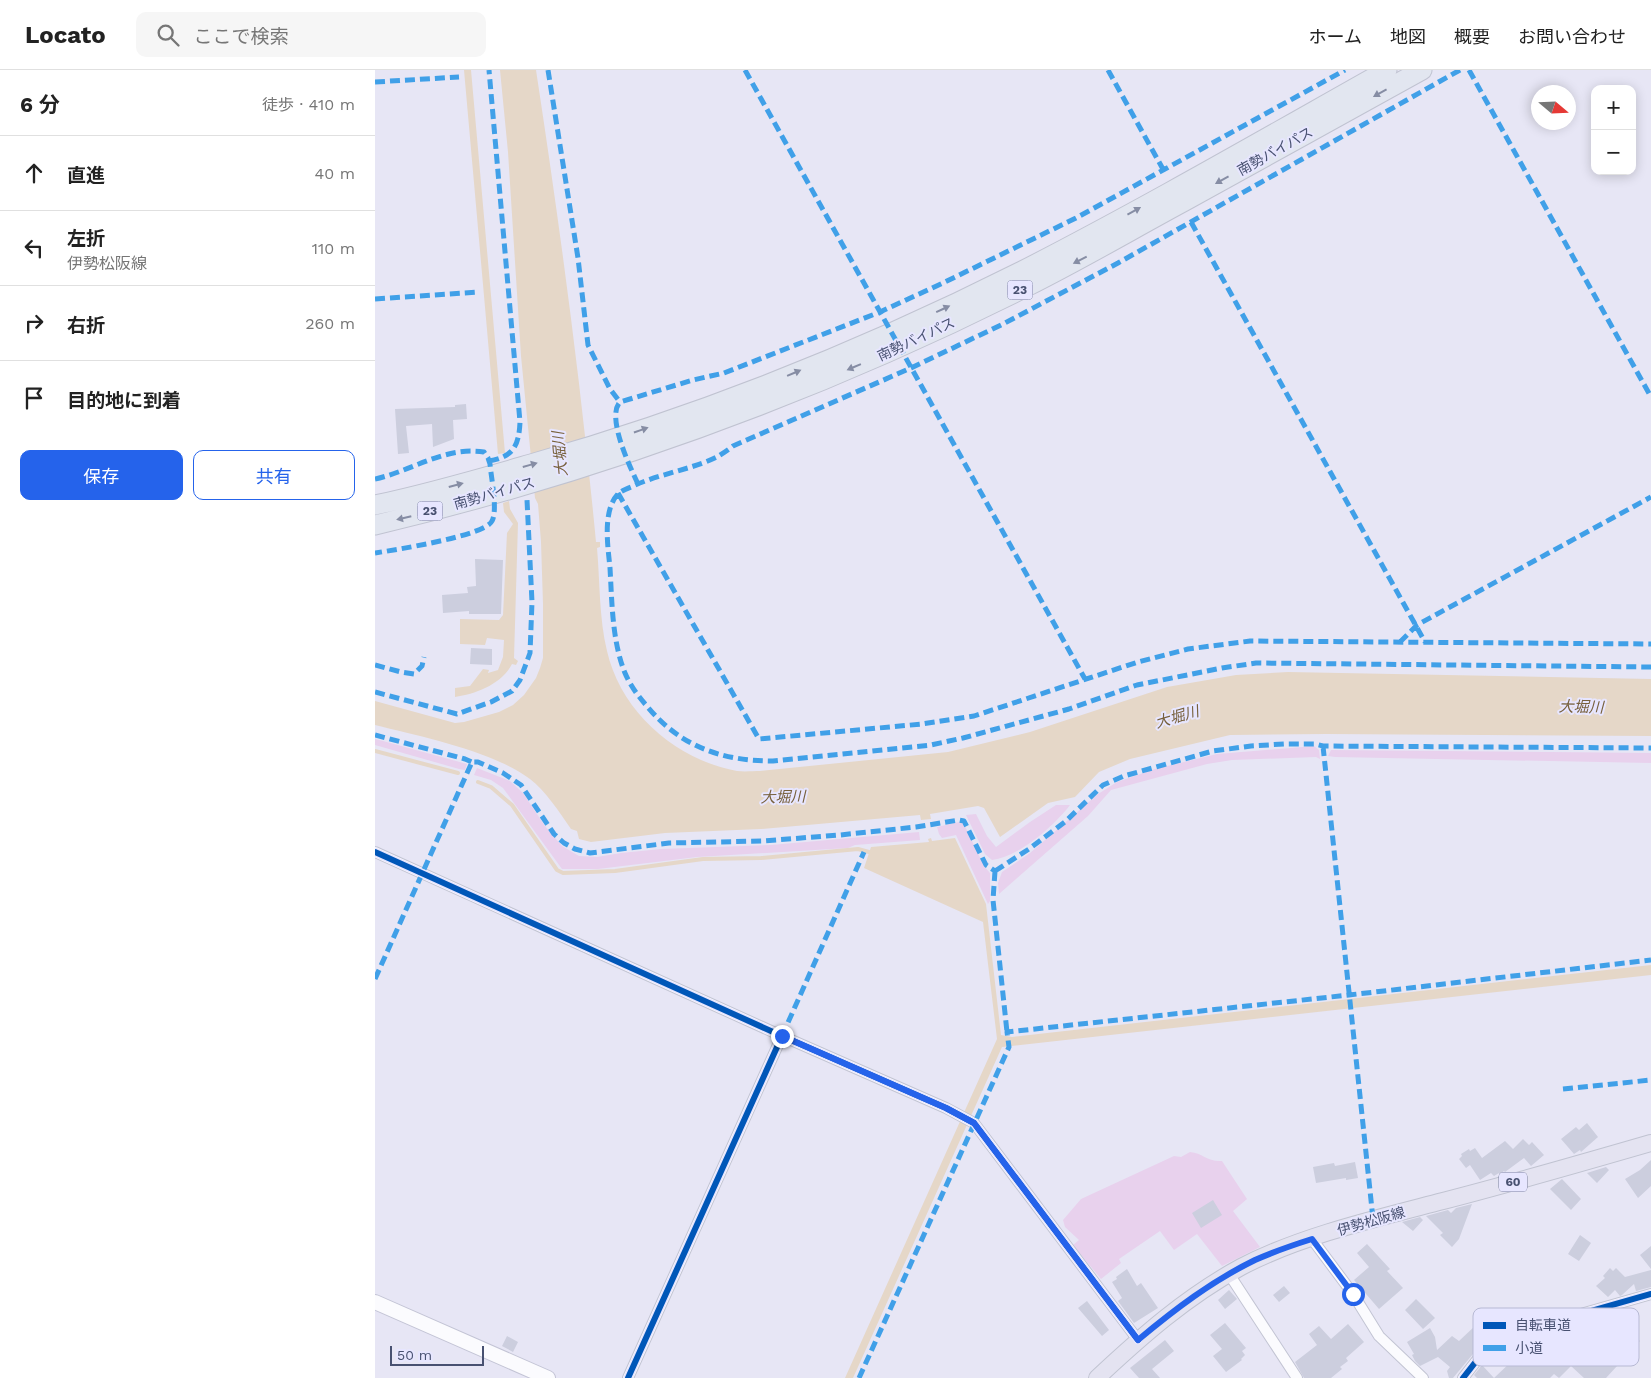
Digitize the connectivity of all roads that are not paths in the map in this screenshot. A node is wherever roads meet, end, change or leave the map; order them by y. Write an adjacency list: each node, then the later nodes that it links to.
1 (1387, 70): 3 (highway, 南勢バイパス / 23, one-way to 1)
2 (1422, 70): 3 (highway, 南勢バイパス / 23, one-way to 3)
3 (596, 455): 4 (highway, 南勢バイパス / 23)
4 (484, 487): 5 (highway, 南勢バイパス / 23, one-way to 4); 6 (highway, 南勢バイパス / 23, one-way to 6)
5 (375, 505)
6 (375, 525)
7 (375, 852): 8 (street)
8 (782, 1036): 15 (street); 18 (street)
9 (1651, 1142): 10 (main road, 伊勢松阪線 / 60)
10 (1312, 1239): 11 (main road, 伊勢松阪線 / 60); 21 (street)
11 (1229, 1274): 15 (main road, 伊勢松阪線 / 60); 20 (street)
12 (1651, 1294): 14 (street)
13 (375, 1302): 17 (main road)
14 (1602, 1308)
15 (1138, 1340): 19 (main road, 伊勢松阪線 / 60)
16 (1473, 1365): 22 (street)
17 (548, 1378)
18 (628, 1378)
19 (1097, 1378)
20 (1297, 1378)
21 (1423, 1378)
22 (1463, 1378)

